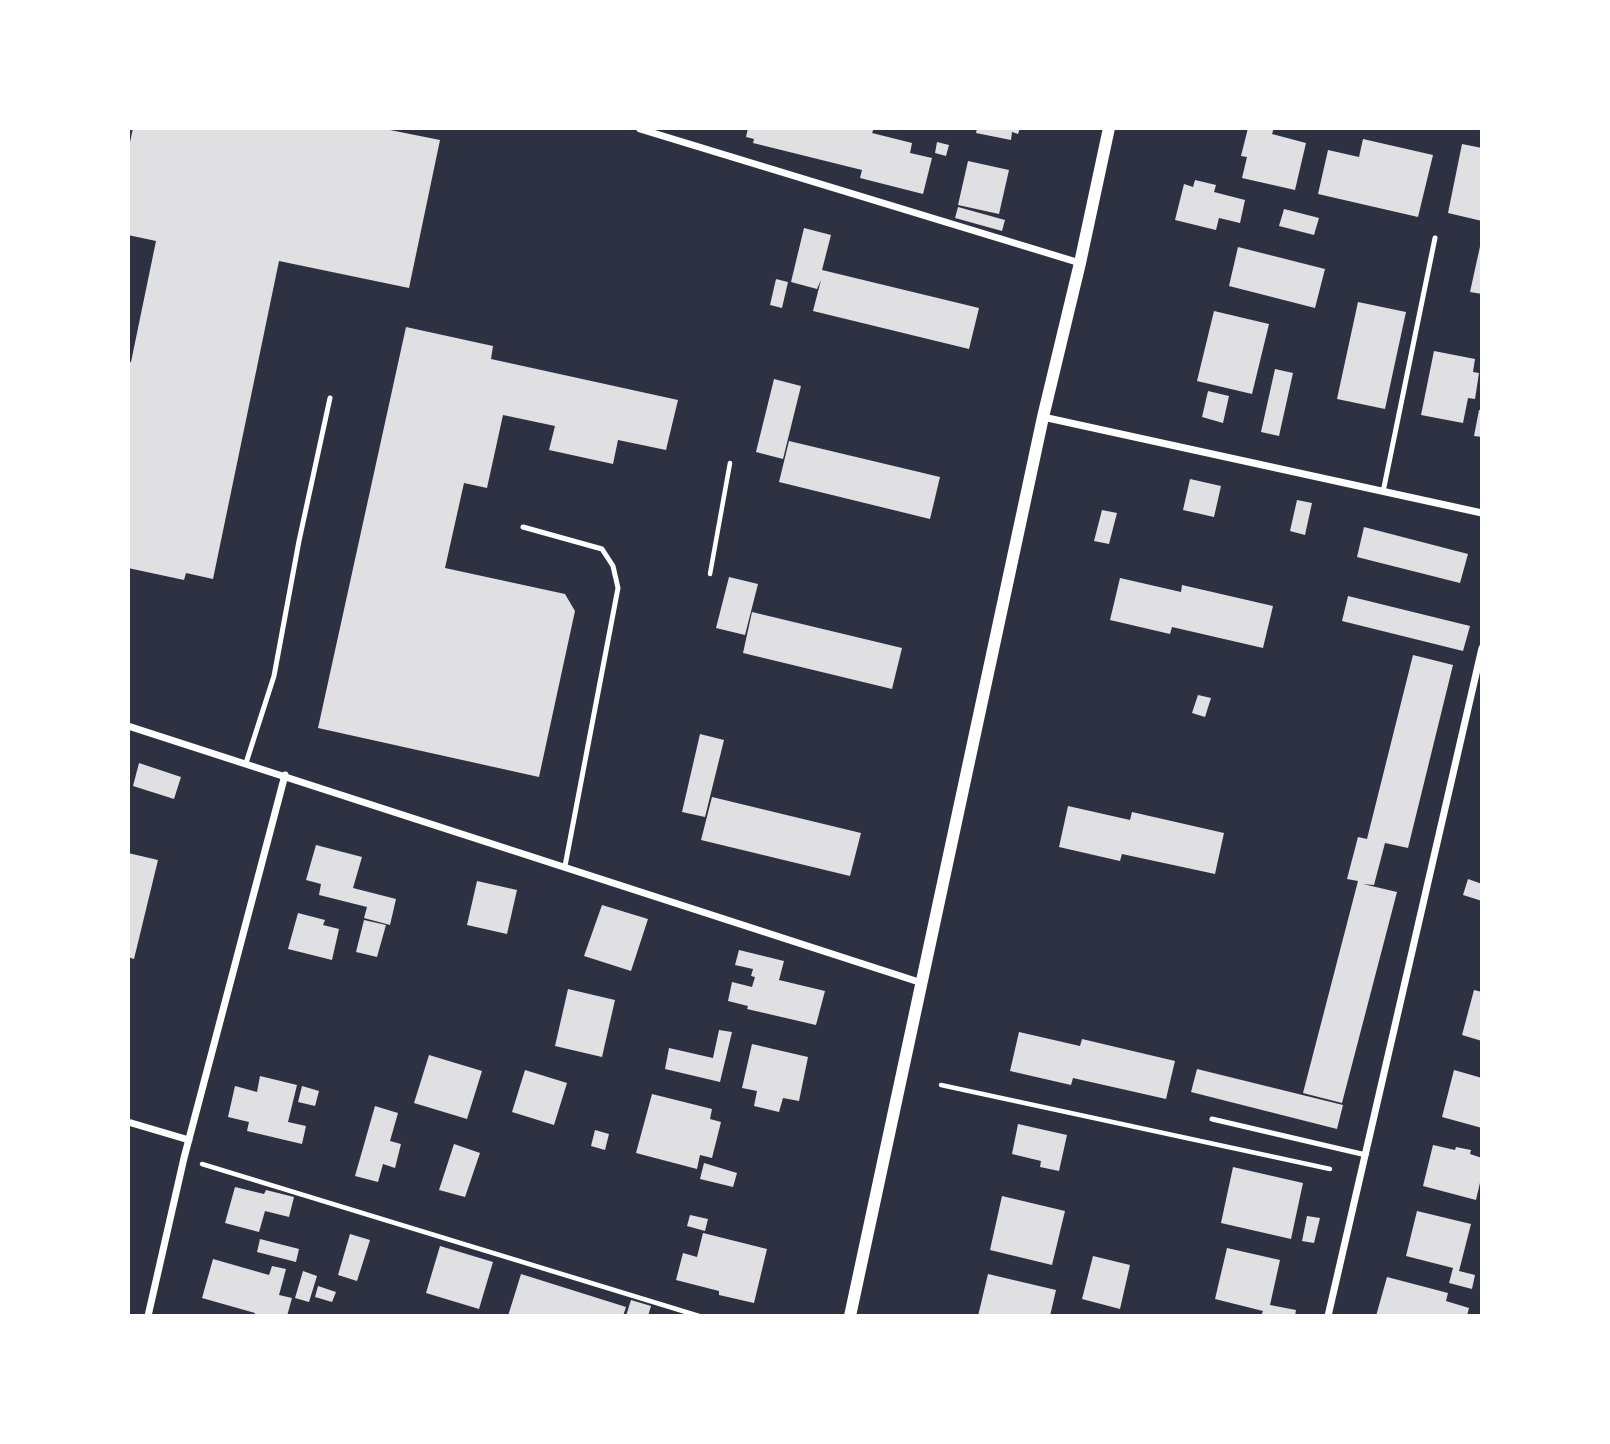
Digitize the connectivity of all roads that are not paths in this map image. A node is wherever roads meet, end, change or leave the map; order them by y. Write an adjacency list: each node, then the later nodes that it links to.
1 (1109, 128): 4 (street)
2 (640, 129): 4 (street)
3 (1435, 238): 7 (lane)
4 (1080, 263): 6 (street)
5 (330, 398): 12 (lane)
6 (1043, 417): 7 (street); 15 (street)
7 (1383, 493): 8 (street)
8 (1482, 513)
9 (523, 527): 14 (lane)
10 (1482, 648): 19 (street)
11 (128, 726): 12 (street)
12 (246, 763): 13 (street)
13 (285, 775): 14 (street); 18 (street)
14 (565, 866): 15 (street)
15 (923, 983): 21 (street)
16 (1212, 1119): 19 (lane)
17 (128, 1122): 18 (street)
18 (189, 1140): 20 (street)
19 (1366, 1155): 22 (street)
20 (148, 1316)
21 (849, 1316)
22 (1328, 1316)

